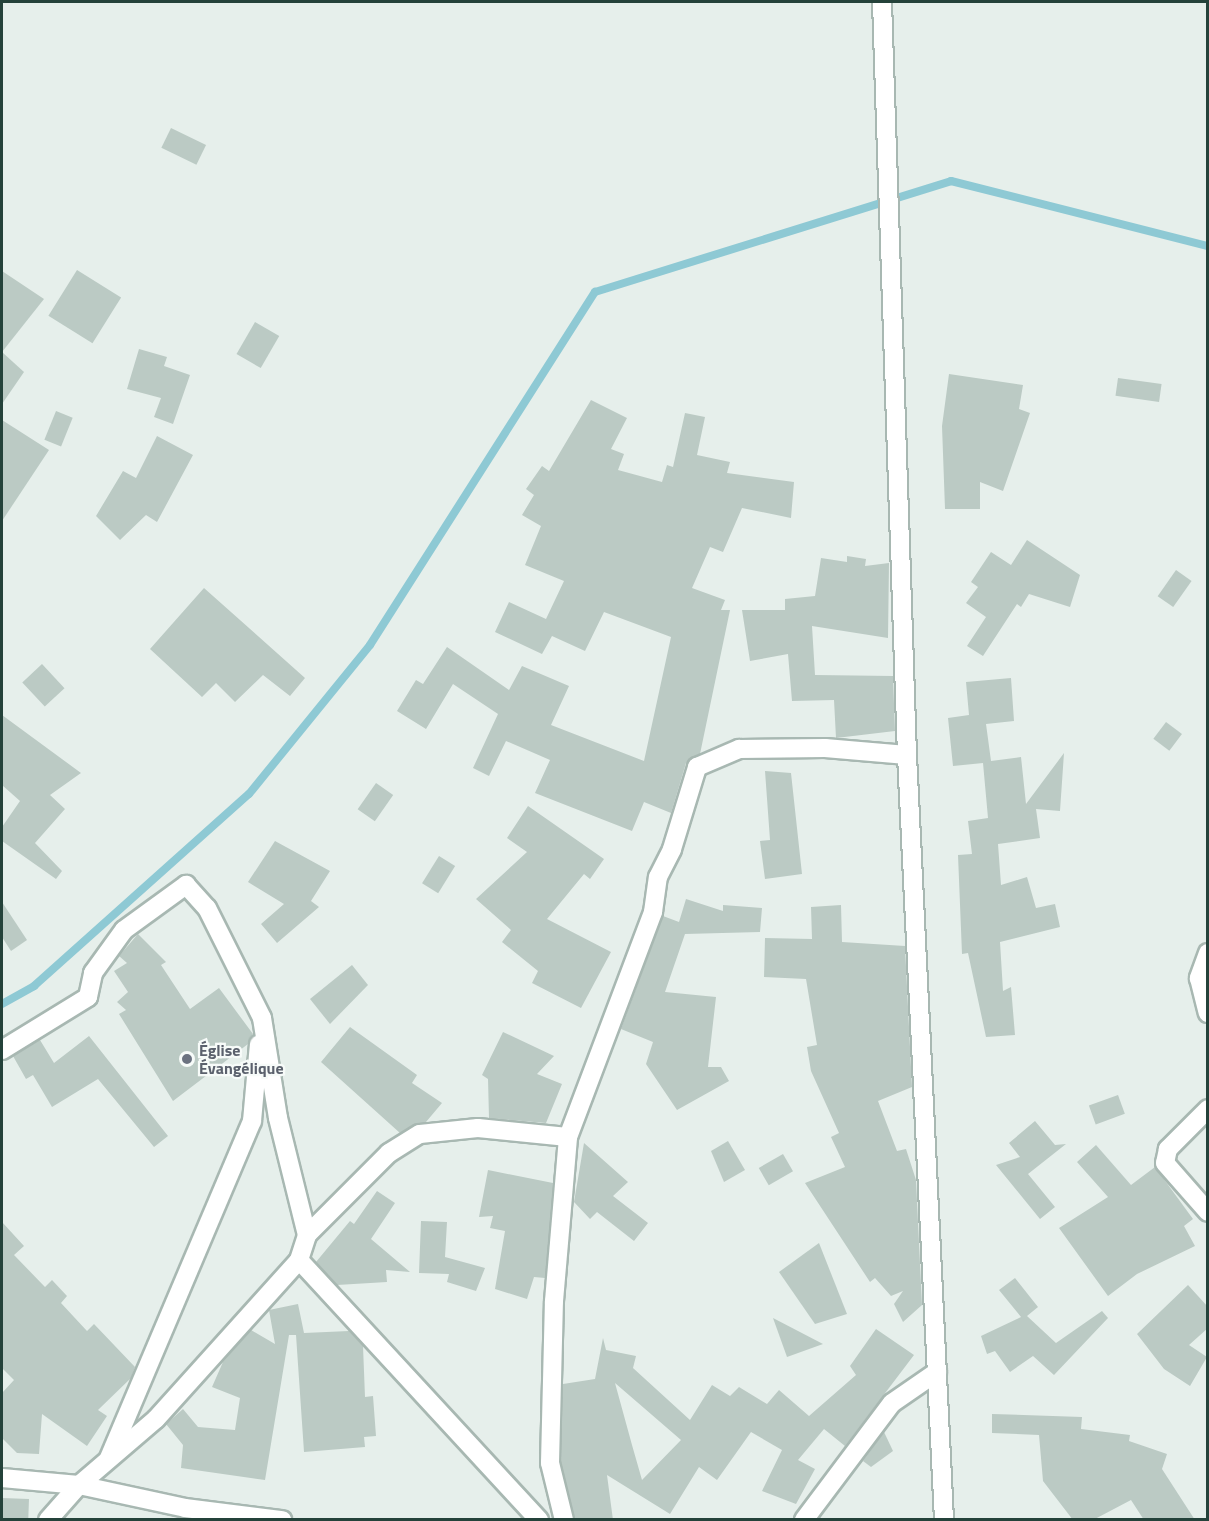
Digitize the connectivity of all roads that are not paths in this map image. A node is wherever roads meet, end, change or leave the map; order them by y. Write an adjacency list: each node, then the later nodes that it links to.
1 (882, 2): 2 (street)
2 (907, 755): 8 (street); 12 (street)
3 (1208, 953): 4 (street)
4 (1208, 1013)
5 (262, 1018): 6 (street); 10 (street); 13 (street)
6 (2, 1050)
7 (1208, 1109): 9 (street)
8 (568, 1137): 10 (street); 20 (street)
9 (1208, 1212)
10 (307, 1235): 11 (street)
11 (299, 1260): 13 (street); 19 (street)
12 (937, 1372): 21 (street); 22 (street)
13 (105, 1467): 15 (street)
14 (2, 1478): 15 (street)
15 (79, 1485): 16 (street); 17 (street)
16 (185, 1514): 18 (street)
17 (48, 1520)
18 (282, 1520)
19 (539, 1520)
20 (564, 1520)
21 (804, 1520)
22 (944, 1520)

